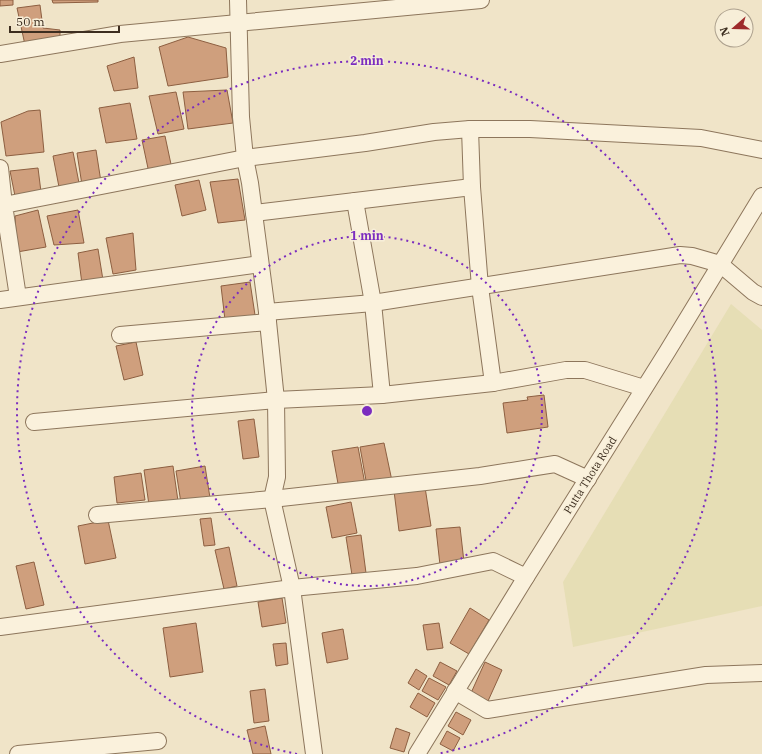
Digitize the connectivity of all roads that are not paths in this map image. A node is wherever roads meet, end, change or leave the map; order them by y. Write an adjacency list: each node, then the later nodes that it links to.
1 (238, 0): 3 (street)
2 (481, 0): 3 (street)
3 (238, 23): 4 (street); 7 (street)
4 (0, 54)
5 (470, 129): 6 (street); 7 (street); 9 (street)
6 (762, 150)
7 (245, 158): 12 (street); 13 (street)
8 (0, 168): 12 (street)
9 (472, 187): 11 (street); 16 (street)
10 (762, 196): 15 (street, Putta Thota Road)
11 (355, 201): 13 (street); 20 (street)
12 (2, 205): 17 (street)
13 (254, 213): 14 (street)
14 (260, 264): 17 (street); 21 (street)
15 (720, 264): 16 (street); 18 (street); 24 (street, Putta Thota Road)
16 (480, 287): 20 (street); 23 (street)
17 (18, 297): 19 (street)
18 (762, 297)
19 (0, 300)
20 (373, 303): 21 (street); 25 (street)
21 (268, 317): 22 (street); 26 (street)
22 (120, 335)
23 (493, 383): 24 (street); 25 (street)
24 (644, 388): 28 (street, Putta Thota Road)
25 (382, 395): 26 (street)
26 (276, 400): 27 (street); 29 (street)
27 (34, 422)
28 (588, 479): 29 (street); 31 (street, Putta Thota Road)
29 (272, 499): 30 (street); 32 (street)
30 (97, 515)
31 (526, 578): 32 (street); 35 (street, Putta Thota Road)
32 (292, 588): 33 (street); 38 (street)
33 (0, 627)
34 (762, 673): 35 (street)
35 (455, 691): 39 (street, Putta Thota Road)
36 (158, 741): 37 (street)
37 (18, 754)
38 (314, 754)
39 (417, 754)

